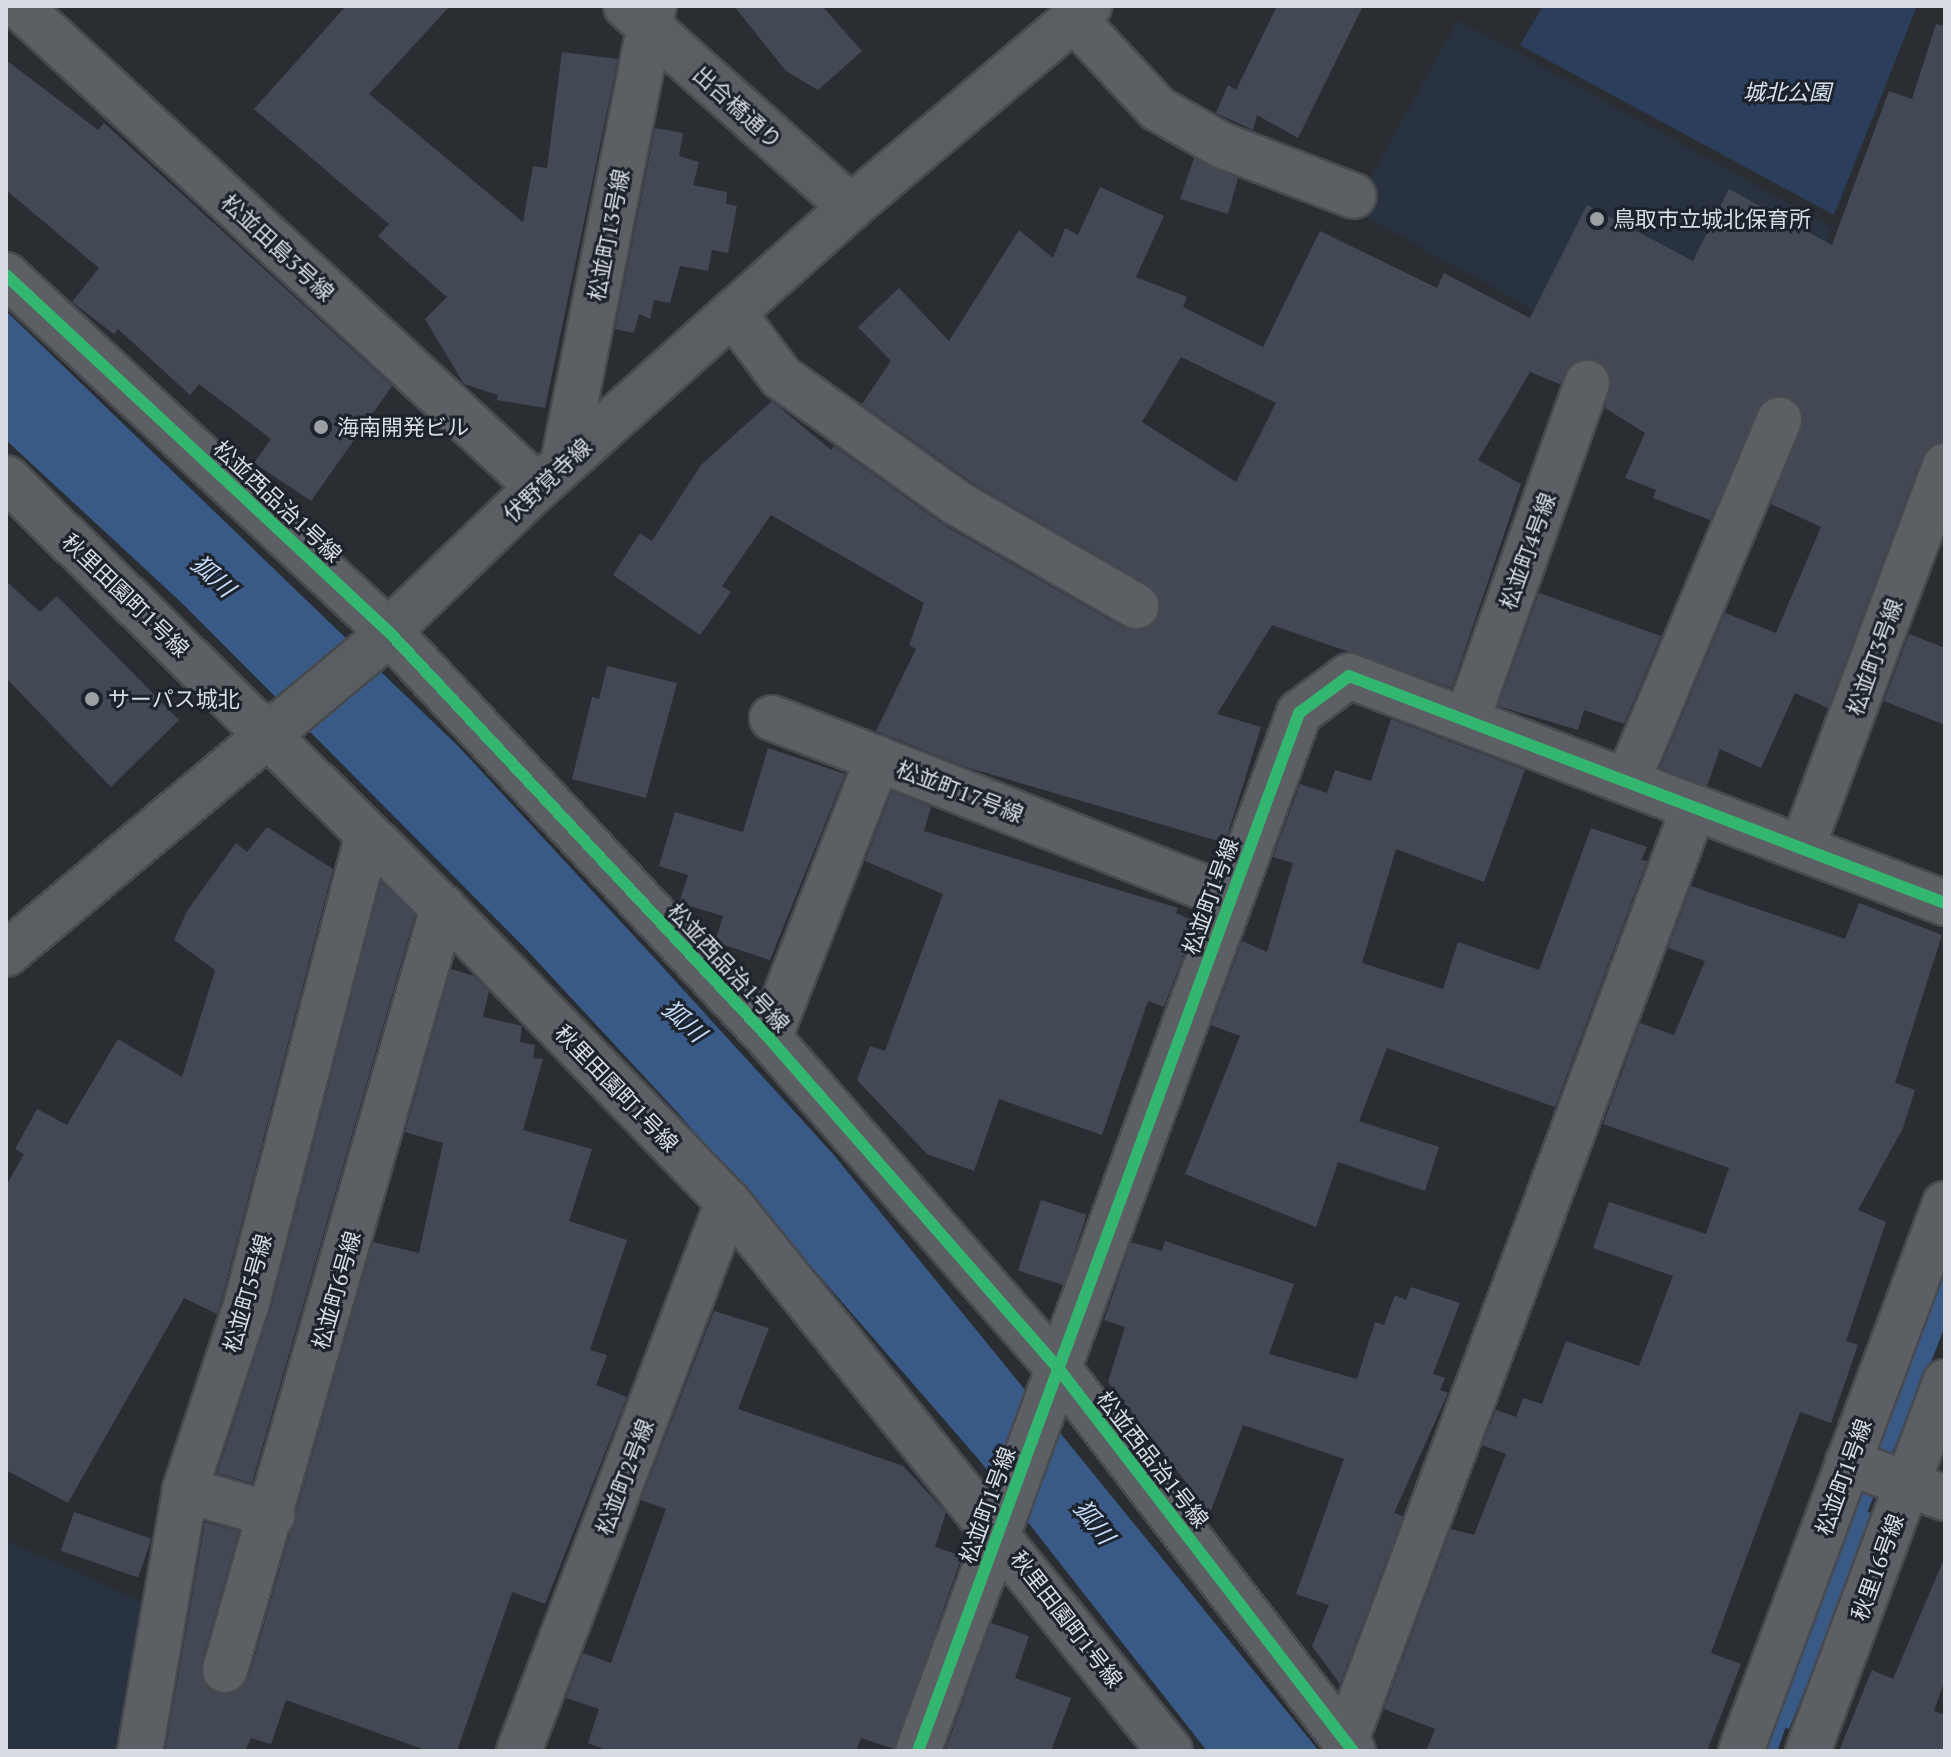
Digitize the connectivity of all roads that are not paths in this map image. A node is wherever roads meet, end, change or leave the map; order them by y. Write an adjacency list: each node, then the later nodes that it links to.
1 (19, 6): 11 (street, 松並田島3号線)
2 (1082, 12): 4 (street); 5 (main road, 伏野覚寺線)
3 (643, 13): 5 (main road, 出合橋通り); 11 (street, 松並町13号線)
4 (1354, 196)
5 (851, 207): 7 (main road, 伏野覚寺線)
6 (6, 275): 14 (street, 松並西品治1号線)
7 (733, 313): 11 (main road, 伏野覚寺線); 13 (street)
8 (1587, 383): 16 (street, 松並町4号線)
9 (1779, 420): 19 (street)
10 (1945, 466): 22 (street, 松並町3号線)
11 (550, 476): 14 (main road, 伏野覚寺線)
12 (6, 478): 17 (street, 秋里田園町1号線)
13 (1136, 606)
14 (379, 641): 17 (main road, 伏野覚寺線); 27 (street, 松並西品治1号線)
15 (772, 718): 18 (street)
16 (1467, 720): 19 (street, 松並町1号線); 23 (street, 松並町1号線)
17 (272, 727): 21 (street, 秋里田園町1号線); 26 (main road, 伏野覚寺線)
18 (878, 759): 23 (street, 松並町17号線); 27 (street, 松並町17号線)
19 (1627, 782): 20 (street, 松並町1号線)
20 (1694, 807): 22 (street, 松並町1号線); 38 (street)
21 (367, 838): 25 (street, 秋里田園町1号線); 33 (street, 松並町5号線)
22 (1802, 848): 24 (street, 松並町1号線)
23 (1231, 898): 30 (street, 松並町1号線)
24 (1945, 903)
25 (443, 908): 28 (street, 秋里田園町1号線); 35 (street, 松並町6号線)
26 (6, 954)
27 (769, 1038): 30 (street, 松並西品治1号線)
28 (728, 1202): 36 (street, 秋里田園町1号線); 40 (street, 松並町2号線)
29 (1945, 1204): 32 (street, 松並町1号線)
30 (1055, 1378): 36 (street, 松並町1号線); 38 (street, 松並西品治1号線)
31 (1945, 1382): 34 (street, 秋里16号線)
32 (1848, 1462): 34 (street); 43 (street, 松並町1号線)
33 (185, 1490): 35 (street); 39 (street, 松並町5号線)
34 (1926, 1491): 44 (street, 秋里16号線)
35 (272, 1515): 37 (street, 松並町6号線)
36 (1003, 1521): 41 (street, 松並町1号線); 42 (street, 秋里田園町1号線)
37 (225, 1670)
38 (1349, 1746)
39 (140, 1751)
40 (519, 1751)
41 (918, 1751)
42 (1170, 1751)
43 (1741, 1751)
44 (1808, 1751)

